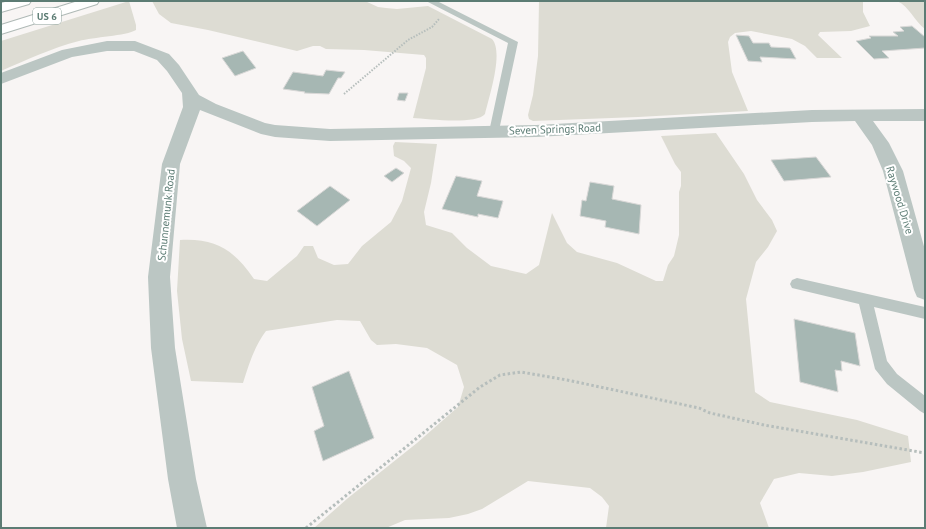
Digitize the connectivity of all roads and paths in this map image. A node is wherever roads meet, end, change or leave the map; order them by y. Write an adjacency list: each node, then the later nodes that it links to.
1 (24, 1): 4 (highway, US 6)
2 (92, 1): 6 (highway, US 6)
3 (430, 1): 5 (lane)
4 (1, 8)
5 (446, 9): 8 (path); 12 (lane)
6 (1, 30)
7 (1, 79): 9 (street)
8 (344, 94)
9 (192, 98): 12 (street, Seven Springs Road); 19 (street, Schunnemunk Road)
10 (925, 115): 11 (street, Seven Springs Road)
11 (860, 116): 12 (street, Seven Springs Road); 14 (street, Raywood Drive)
12 (494, 132)
13 (797, 284): 15 (lane)
14 (925, 290)
15 (865, 300): 16 (lane); 17 (lane)
16 (925, 314)
17 (925, 406)
18 (925, 453): 20 (path)
19 (192, 528)
20 (306, 528)

